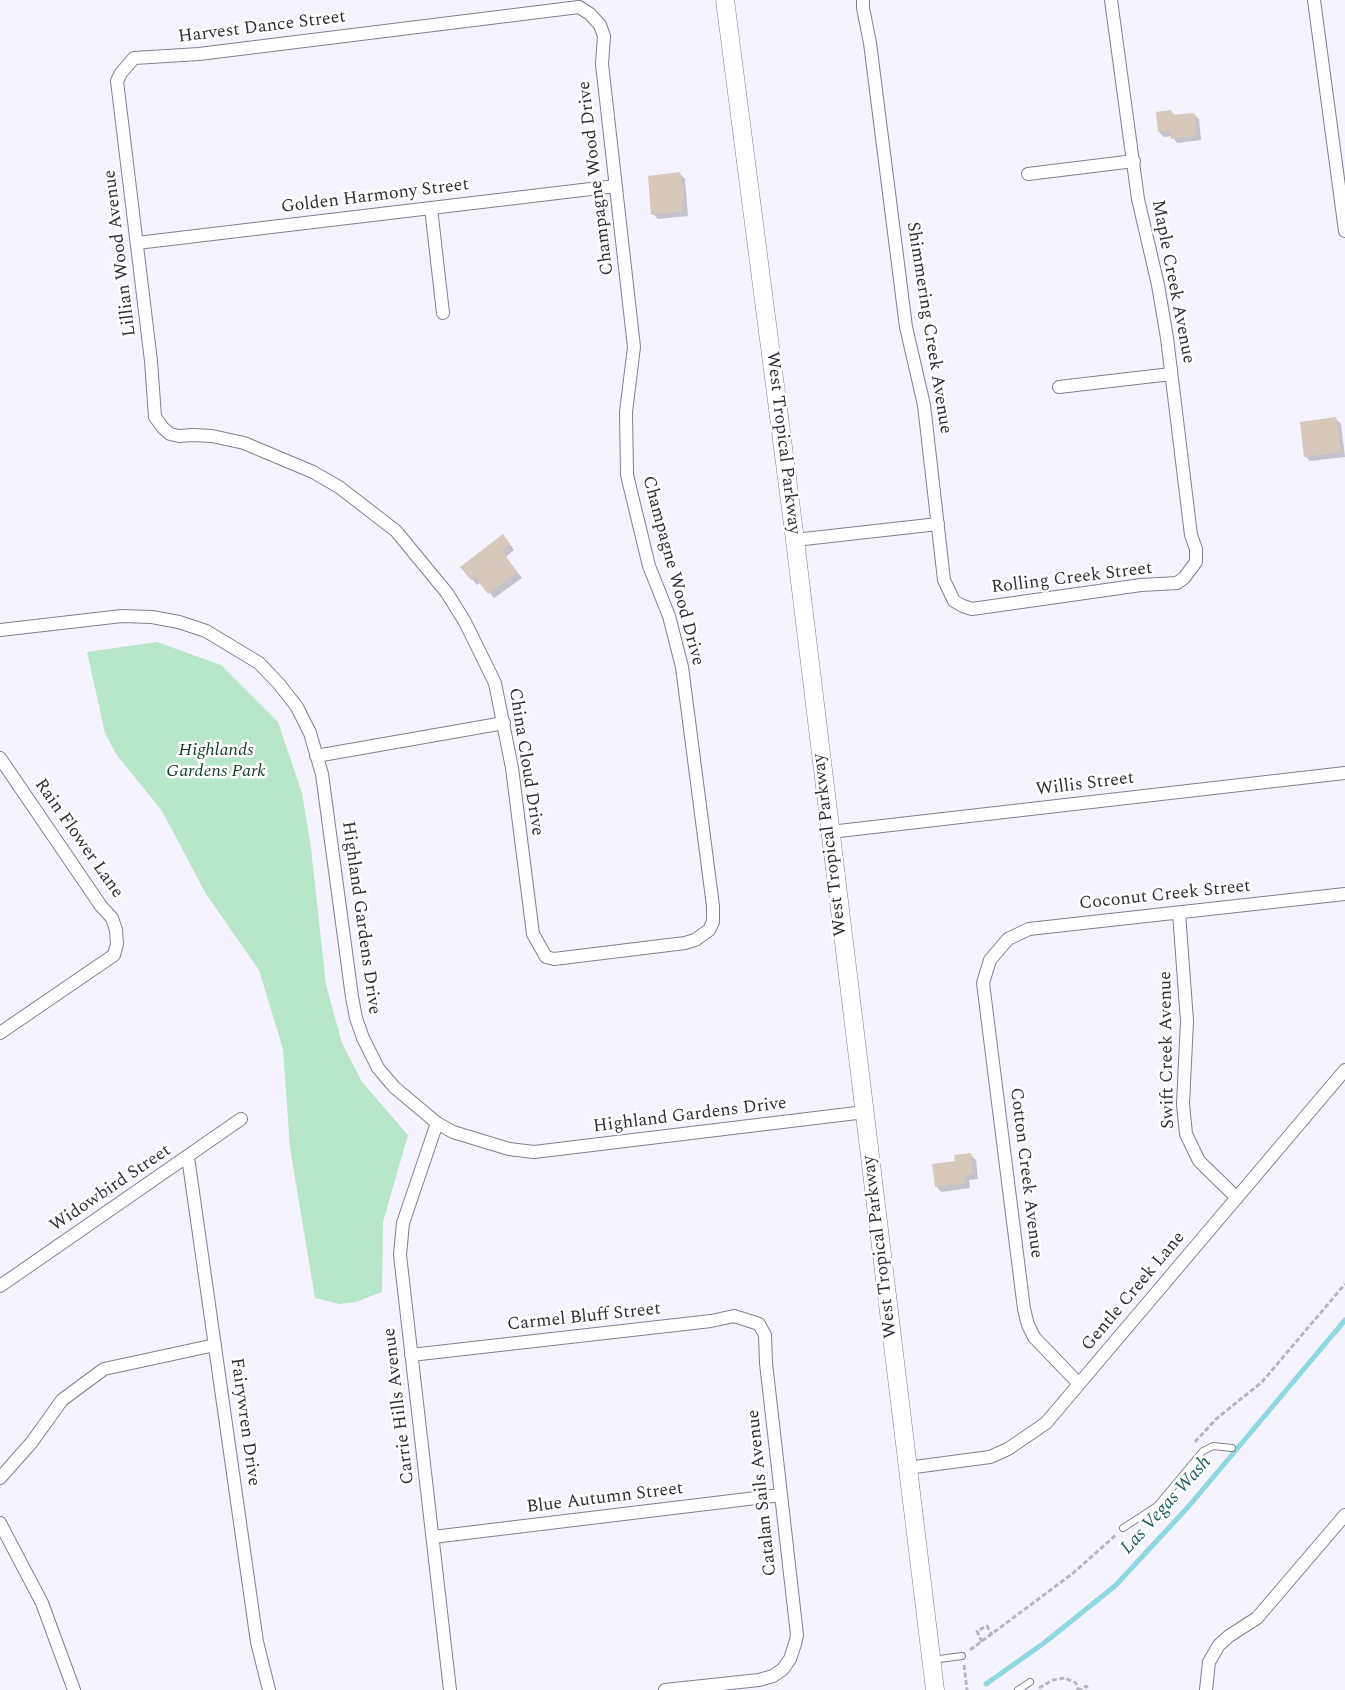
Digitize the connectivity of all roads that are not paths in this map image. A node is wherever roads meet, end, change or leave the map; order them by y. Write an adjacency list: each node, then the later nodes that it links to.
1 (725, 0): 18 (main road, West Tropical Parkway)
2 (864, 0): 17 (street, Shimmering Creek Avenue)
3 (1111, 0): 7 (street, Maple Creek Avenue)
4 (1314, 0): 11 (street)
5 (590, 14): 6 (street, Harvest Dance Street); 9 (street, Champagne Wood Drive)
6 (121, 73): 12 (street, Lillian Wood Avenue)
7 (1134, 161): 8 (street); 14 (street, Maple Creek Avenue)
8 (1028, 174)
9 (616, 186): 10 (street, Golden Harmony Street); 30 (street, Champagne Wood Drive)
10 (431, 208): 12 (street, Golden Harmony Street); 13 (street)
11 (1345, 231)
12 (137, 244): 16 (street, Lillian Wood Avenue)
13 (443, 313)
14 (1171, 374): 15 (street); 19 (street, Maple Creek Avenue)
15 (1059, 387)
16 (163, 428): 22 (street, China Cloud Drive)
17 (938, 524): 18 (street); 20 (street, Shimmering Creek Avenue)
18 (795, 540): 26 (main road, West Tropical Parkway)
19 (1191, 570): 20 (street, Rolling Creek Street)
20 (954, 601)
21 (0, 630): 23 (street, Highland Gardens Drive)
22 (504, 723): 23 (street); 30 (street, China Cloud Drive)
23 (316, 756): 35 (street, Highland Gardens Drive)
24 (0, 758): 31 (street, Rain Flower Lane)
25 (1345, 772): 26 (street, Willis Street)
26 (830, 832): 33 (main road, West Tropical Parkway)
27 (1345, 894): 28 (street, Coconut Creek Street)
28 (1179, 913): 29 (street, Coconut Creek Street); 37 (street, Swift Creek Avenue)
29 (997, 951): 42 (street, Cotton Creek Avenue)
30 (546, 957)
31 (0, 1033)
32 (1345, 1070): 37 (street, Gentle Creek Lane)
33 (865, 1112): 35 (street, Highland Gardens Drive); 44 (main road, West Tropical Parkway)
34 (241, 1119): 36 (street, Widowbird Street)
35 (437, 1123): 41 (street, Carrie Hills Avenue)
36 (188, 1157): 38 (street, Widowbird Street); 40 (street, Fairywren Drive)
37 (1237, 1198): 42 (street, Gentle Creek Lane)
38 (0, 1286)
39 (759, 1324): 41 (street, Carmel Bluff Street); 46 (street, Catalan Sails Avenue)
40 (215, 1345): 45 (street); 55 (street, Fairywren Drive)
41 (411, 1355): 50 (street, Carrie Hills Avenue)
42 (1079, 1384): 44 (street, Gentle Creek Lane)
43 (1232, 1448): 49 (lane)
44 (907, 1468): 52 (main road, West Tropical Parkway)
45 (0, 1478)
46 (781, 1495): 50 (street, Blue Autumn Street); 57 (street, Catalan Sails Avenue)
47 (1345, 1514): 60 (street)
48 (0, 1523): 54 (street)
49 (1123, 1528)
50 (433, 1537): 56 (street, Carrie Hills Avenue)
51 (962, 1656): 52 (lane)
52 (931, 1660): 58 (main road, West Tropical Parkway)
53 (1030, 1682): 59 (lane)
54 (74, 1690)
55 (269, 1690)
56 (450, 1690)
57 (665, 1690)
58 (935, 1690)
59 (1018, 1690)
60 (1206, 1690)

